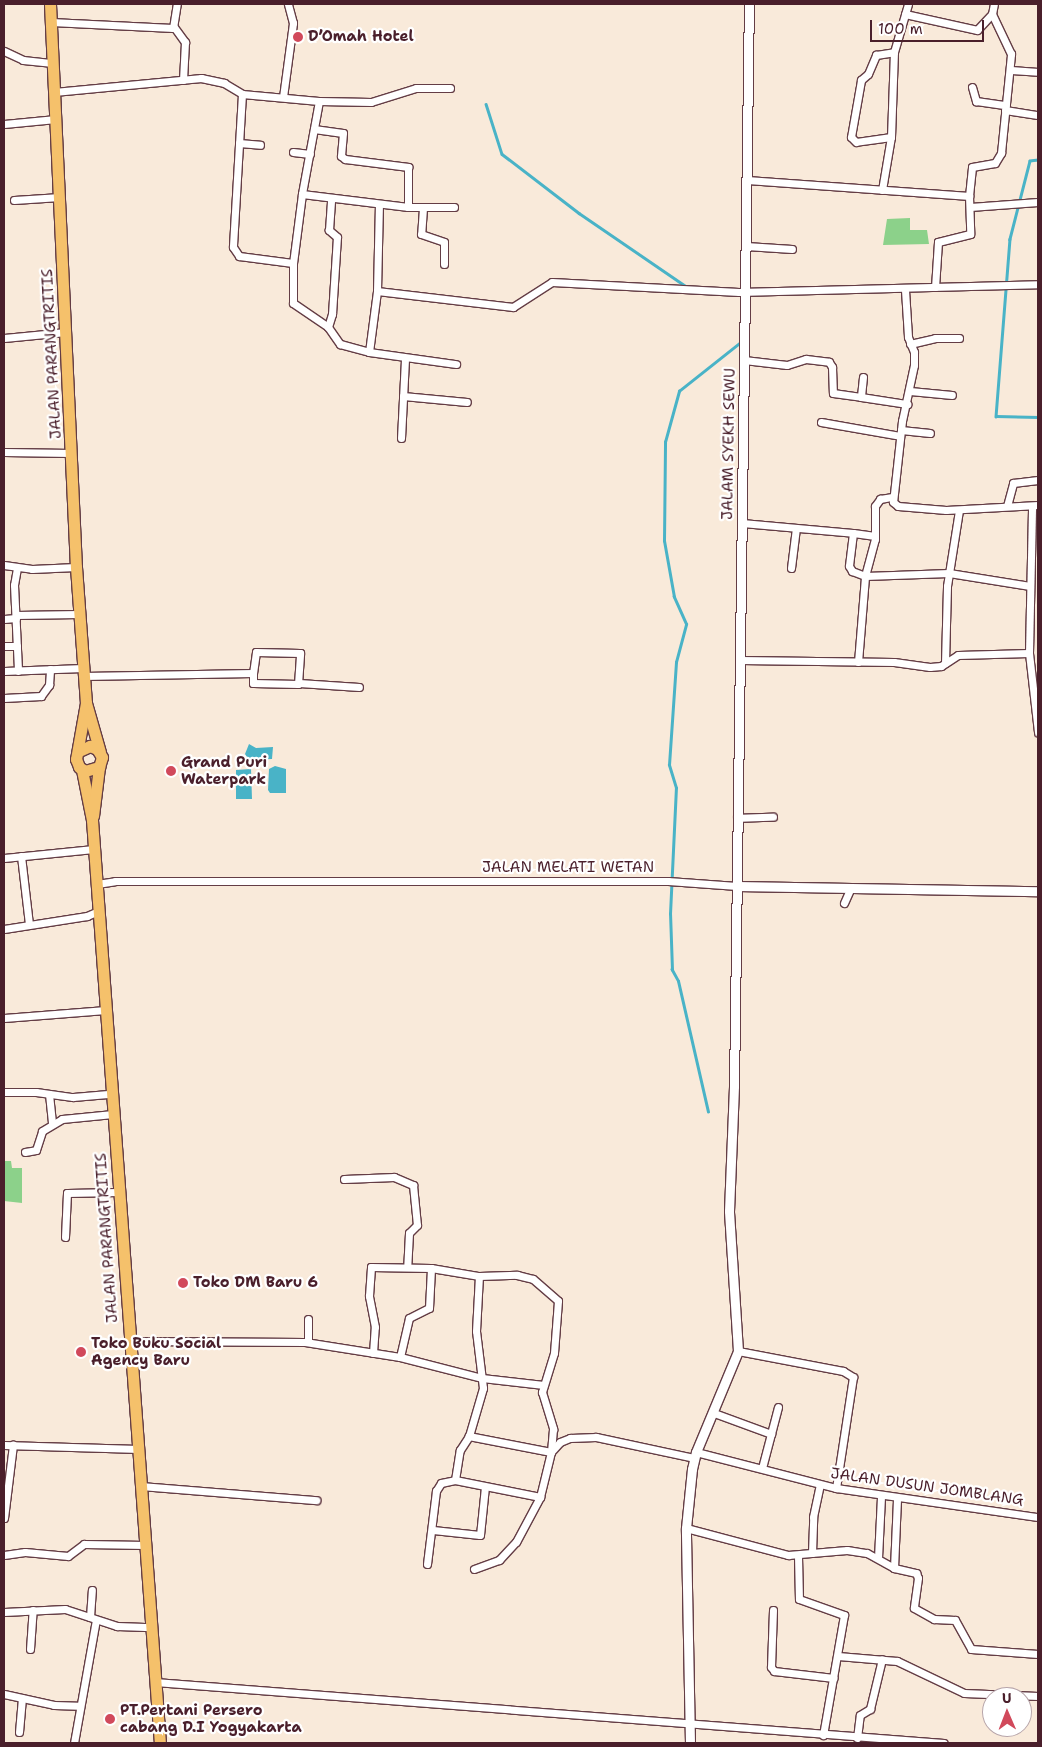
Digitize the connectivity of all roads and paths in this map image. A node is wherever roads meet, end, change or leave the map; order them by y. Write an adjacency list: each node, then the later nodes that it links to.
1 (50, 4): 9 (main road, JALAN PARANGTRITIS)
2 (177, 4): 10 (street)
3 (288, 4): 21 (street)
4 (749, 4): 33 (street, JALAM SYEKH SEWU)
5 (908, 4): 7 (street)
6 (994, 4): 8 (street)
7 (905, 14): 8 (street); 12 (street)
8 (992, 14): 14 (street)
9 (51, 22): 10 (street); 13 (main road, JALAN PARANGTRITIS)
10 (174, 27): 16 (street)
11 (4, 51): 13 (street)
12 (894, 52): 28 (street); 28 (street)
13 (53, 63): 19 (main road, JALAN PARANGTRITIS)
14 (1011, 70): 15 (street); 23 (street)
15 (1038, 72)
16 (183, 80): 19 (street); 20 (street)
17 (972, 87): 23 (street)
18 (450, 88): 22 (street)
19 (54, 92): 25 (main road, JALAN PARANGTRITIS)
20 (242, 94): 21 (street); 29 (street)
21 (283, 97): 22 (street)
22 (319, 101): 27 (street)
23 (1006, 107): 24 (street); 36 (street)
24 (1038, 114)
25 (56, 120): 26 (street); 37 (main road, JALAN PARANGTRITIS)
26 (4, 124)
27 (314, 129): 32 (street); 42 (street)
28 (891, 137): 34 (street)
29 (239, 143): 30 (street); 48 (street)
30 (260, 145)
31 (293, 152): 32 (street)
32 (310, 154): 35 (street)
33 (747, 180): 34 (street); 46 (street, JALAM SYEKH SEWU)
34 (882, 190): 36 (street)
35 (302, 194): 38 (street); 48 (street)
36 (969, 196): 44 (street)
37 (60, 197): 39 (street); 56 (main road, JALAN PARANGTRITIS)
38 (331, 198): 41 (street); 55 (street)
39 (14, 200)
40 (1038, 202): 44 (street)
41 (379, 204): 42 (street); 53 (street)
42 (408, 207): 45 (street)
43 (454, 207): 45 (street)
44 (970, 207): 51 (street)
45 (423, 208): 49 (street)
46 (746, 246): 47 (street); 54 (street, JALAM SYEKH SEWU)
47 (792, 249)
48 (293, 263): 55 (street)
49 (444, 264)
50 (1038, 284): 51 (street)
51 (935, 288): 52 (street)
52 (905, 290): 54 (street); 59 (street)
53 (377, 291): 54 (street); 60 (street)
54 (743, 291): 62 (street, JALAM SYEKH SEWU)
55 (328, 327): 60 (street)
56 (66, 332): 57 (street); 76 (main road, JALAN PARANGTRITIS)
57 (4, 338)
58 (959, 338): 59 (street)
59 (910, 344): 65 (street)
60 (369, 352): 61 (street)
61 (405, 358): 63 (street); 67 (street)
62 (744, 360): 68 (street); 82 (street, JALAM SYEKH SEWU)
63 (456, 364)
64 (863, 377): 68 (street)
65 (910, 391): 66 (street); 70 (street)
66 (952, 395)
67 (403, 396): 69 (street); 74 (street)
68 (861, 397): 70 (street)
69 (467, 402)
70 (907, 404): 73 (street)
71 (822, 422): 73 (street)
72 (930, 432): 73 (street)
73 (901, 433): 78 (street)
74 (401, 438)
75 (4, 452): 76 (street)
76 (71, 453): 87 (main road, JALAN PARANGTRITIS)
77 (1038, 480): 80 (street)
78 (891, 497): 81 (street); 85 (street)
79 (1035, 505): 80 (street); 92 (street)
80 (1007, 506): 81 (street)
81 (959, 510): 90 (street)
82 (742, 523): 83 (street); 99 (street, JALAM SYEKH SEWU)
83 (796, 528): 84 (street); 89 (street)
84 (853, 534): 85 (street); 91 (street)
85 (875, 536): 91 (street)
86 (4, 565): 88 (street)
87 (76, 567): 88 (street); 93 (main road, JALAN PARANGTRITIS)
88 (17, 568): 94 (street)
89 (791, 568)
90 (949, 573): 91 (street); 92 (street); 101 (street)
91 (865, 576): 100 (street)
92 (1030, 586): 98 (street)
93 (79, 614): 94 (street); 105 (main road, JALAN PARANGTRITIS)
94 (16, 617): 95 (street); 97 (street)
95 (4, 618)
96 (4, 646): 97 (street)
97 (17, 646): 104 (street)
98 (1029, 653): 101 (street); 111 (street)
99 (740, 660): 100 (street); 117 (street, JALAM SYEKH SEWU)
100 (858, 662): 101 (street)
101 (945, 663)
102 (50, 669): 104 (street); 105 (street); 109 (street)
103 (4, 671): 104 (street)
104 (18, 671)
105 (83, 672): 106 (street); 110 (main road, JALAN PARANGTRITIS)
106 (253, 673): 107 (street); 107 (street)
107 (299, 682): 108 (street)
108 (359, 687)
109 (4, 698)
110 (86, 704): 112 (main road, JALAN PARANGTRITIS); 113 (main road, JALAN PARANGTRITIS)
111 (1038, 732)
112 (79, 751): 113 (main road); 115 (main road)
113 (100, 752): 114 (main road)
114 (99, 768): 115 (main road); 118 (main road, JALAN PARANGTRITIS)
115 (82, 770): 118 (main road, JALAN PARANGTRITIS)
116 (773, 817): 117 (street)
117 (738, 818): 123 (street, JALAM SYEKH SEWU)
118 (92, 820): 119 (main road, JALAN PARANGTRITIS)
119 (94, 849): 120 (street); 122 (main road, JALAN PARANGTRITIS)
120 (21, 856): 121 (street); 128 (street)
121 (4, 858)
122 (96, 884): 123 (street, JALAN MELATI WETAN); 127 (main road, JALAN PARANGTRITIS)
123 (737, 886): 124 (street, JALAN MELATI WETAN); 147 (street, JALAM SYEKH SEWU)
124 (851, 887): 125 (street, JALAN MELATI WETAN); 126 (street)
125 (1038, 890)
126 (844, 903)
127 (98, 910): 128 (street); 130 (main road, JALAN PARANGTRITIS)
128 (29, 924): 129 (street)
129 (4, 929)
130 (106, 1010): 131 (street); 134 (main road, JALAN PARANGTRITIS)
131 (4, 1018)
132 (4, 1092): 133 (street)
133 (50, 1094): 134 (street); 136 (street)
134 (111, 1094): 135 (main road, JALAN PARANGTRITIS)
135 (113, 1114): 136 (street); 139 (main road, JALAN PARANGTRITIS)
136 (52, 1123): 137 (street)
137 (25, 1152)
138 (344, 1179): 141 (street)
139 (118, 1192): 140 (street); 145 (main road, JALAN PARANGTRITIS)
140 (64, 1237)
141 (407, 1266): 142 (street); 148 (street)
142 (431, 1268): 143 (street); 149 (street)
143 (478, 1276): 150 (street); 151 (street)
144 (308, 1319): 146 (street)
145 (130, 1340): 146 (street); 158 (main road, JALAN PARANGTRITIS)
146 (308, 1342): 148 (street)
147 (738, 1350): 153 (street); 166 (street)
148 (373, 1352): 149 (street)
149 (400, 1357): 150 (street)
150 (482, 1378): 151 (street); 155 (street)
151 (544, 1385): 159 (street)
152 (778, 1406): 154 (street)
153 (714, 1413): 154 (street); 160 (street)
154 (771, 1434): 161 (street)
155 (469, 1436): 159 (street); 162 (street)
156 (4, 1445): 157 (street)
157 (13, 1446): 158 (street); 172 (street)
158 (139, 1449): 164 (main road, JALAN PARANGTRITIS)
159 (551, 1452): 160 (street, JALAN DUSUN JOMBLANG); 167 (street)
160 (694, 1455): 161 (street, JALAN DUSUN JOMBLANG); 173 (street)
161 (762, 1468): 163 (street, JALAN DUSUN JOMBLANG)
162 (455, 1480): 165 (street); 174 (street)
163 (820, 1485): 166 (street, JALAN DUSUN JOMBLANG); 176 (street)
164 (142, 1486): 170 (street); 175 (main road, JALAN PARANGTRITIS)
165 (485, 1487): 167 (street); 174 (street)
166 (836, 1488): 168 (street, JALAN DUSUN JOMBLANG)
167 (540, 1497): 182 (street)
168 (881, 1497): 169 (street, JALAN DUSUN JOMBLANG); 179 (street)
169 (897, 1498): 171 (street, JALAN DUSUN JOMBLANG); 181 (street)
170 (316, 1500)
171 (1038, 1517)
172 (4, 1518)
173 (686, 1528): 178 (street); 199 (street)
174 (433, 1530): 180 (street)
175 (146, 1545): 177 (street); 188 (main road, JALAN PARANGTRITIS)
176 (812, 1553): 178 (street); 179 (street)
177 (4, 1555)
178 (798, 1556): 191 (street)
179 (878, 1558): 181 (street)
180 (427, 1564)
181 (894, 1568): 190 (street)
182 (474, 1570)
183 (92, 1590): 187 (street)
184 (33, 1610): 186 (street); 187 (street); 189 (street)
185 (773, 1610): 193 (street)
186 (4, 1612)
187 (93, 1619): 188 (street); 198 (street)
188 (152, 1627): 194 (main road, JALAN PARANGTRITIS)
189 (30, 1648)
190 (1038, 1654)
191 (838, 1656): 192 (street); 193 (street)
192 (882, 1659): 196 (street); 202 (street)
193 (834, 1678): 201 (street)
194 (155, 1682): 199 (street); 204 (main road, JALAN PARANGTRITIS)
195 (4, 1694): 197 (street)
196 (1038, 1696)
197 (22, 1698): 198 (street); 200 (street)
198 (78, 1706): 203 (street)
199 (689, 1722): 201 (street); 205 (street)
200 (18, 1732)
201 (823, 1735): 202 (street)
202 (857, 1738): 206 (street)
203 (74, 1743)
204 (160, 1743)
205 (690, 1743)
206 (944, 1743)

